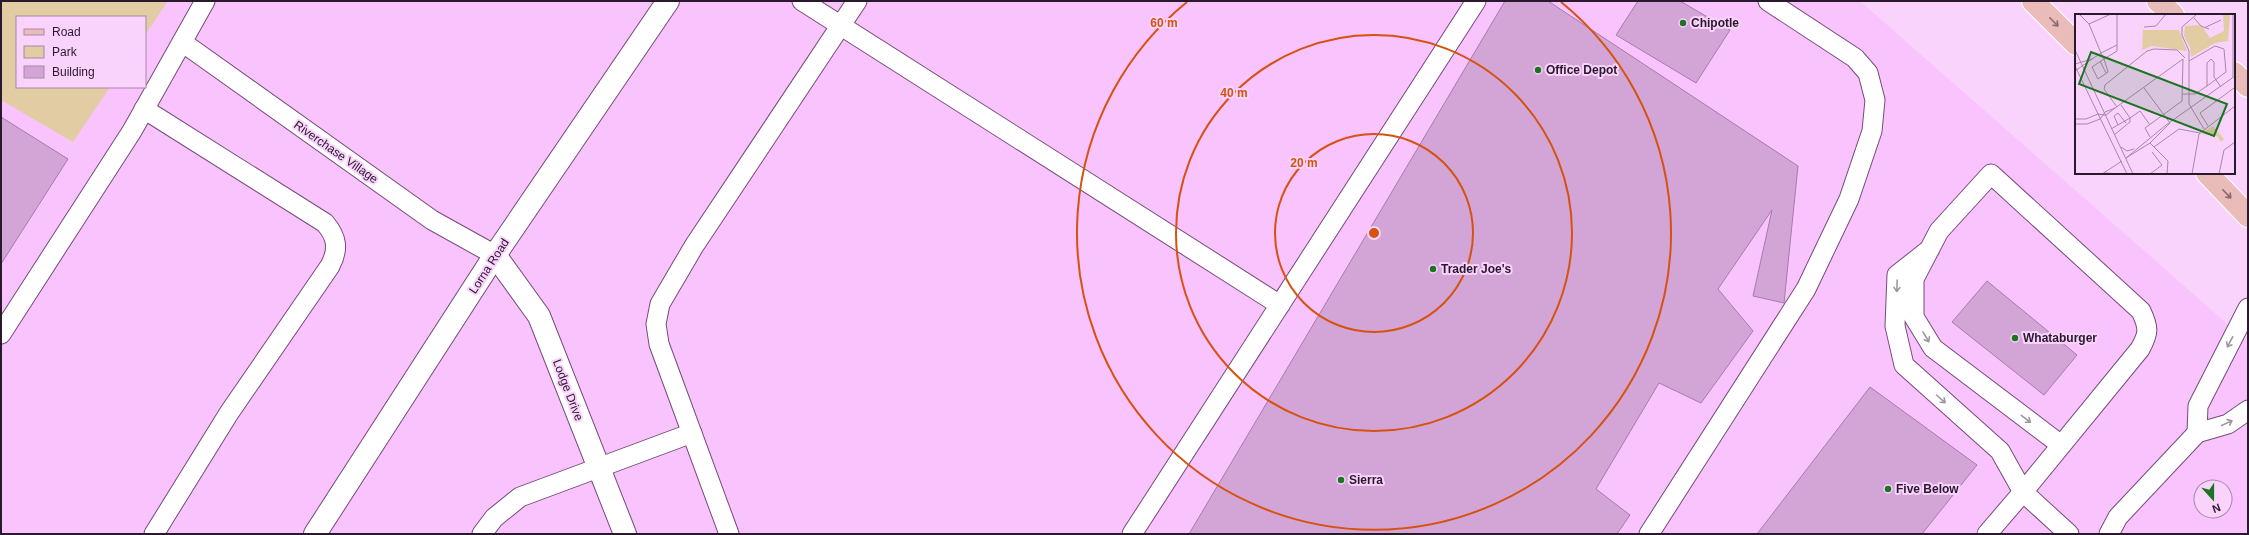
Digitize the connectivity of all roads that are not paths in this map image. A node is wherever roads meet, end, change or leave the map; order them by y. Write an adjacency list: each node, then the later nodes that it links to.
1 (205, 1): 11 (lane)
2 (668, 1): 19 (street, Lorna Road)
3 (802, 1): 10 (lane)
4 (857, 1): 10 (lane)
5 (1476, 1): 20 (lane)
6 (1768, 1): 35 (lane)
7 (2033, 1): 12 (main road, one-way to 12)
8 (2158, 1): 9 (main road)
9 (2171, 14)
10 (841, 25): 20 (lane); 24 (lane)
11 (182, 42): 15 (lane); 19 (lane, Riverchase Village)
12 (2075, 43)
13 (2235, 74): 14 (main road)
14 (2248, 86)
15 (144, 109): 22 (lane); 29 (lane)
16 (2208, 174): 17 (main road, one-way to 17)
17 (2248, 216)
18 (1930, 249): 26 (lane, one-way to 26); 26 (lane); 28 (lane, one-way to 28)
19 (495, 255): 27 (street, Lodge Drive); 30 (street, Lorna Road)
20 (1280, 305): 34 (lane)
21 (2248, 308): 25 (lane, one-way to 25)
22 (1, 334)
23 (2248, 410): 25 (lane, one-way to 23)
24 (692, 433): 27 (lane); 33 (lane)
25 (2197, 433): 38 (lane)
26 (2061, 445): 28 (lane)
27 (598, 467): 31 (lane); 32 (street, Lodge Drive)
28 (2023, 492): 36 (lane); 37 (lane)
29 (154, 534)
30 (315, 534)
31 (482, 534)
32 (625, 534)
33 (729, 534)
34 (1132, 534)
35 (1649, 534)
36 (1987, 534)
37 (2069, 534)
38 (2109, 534)

